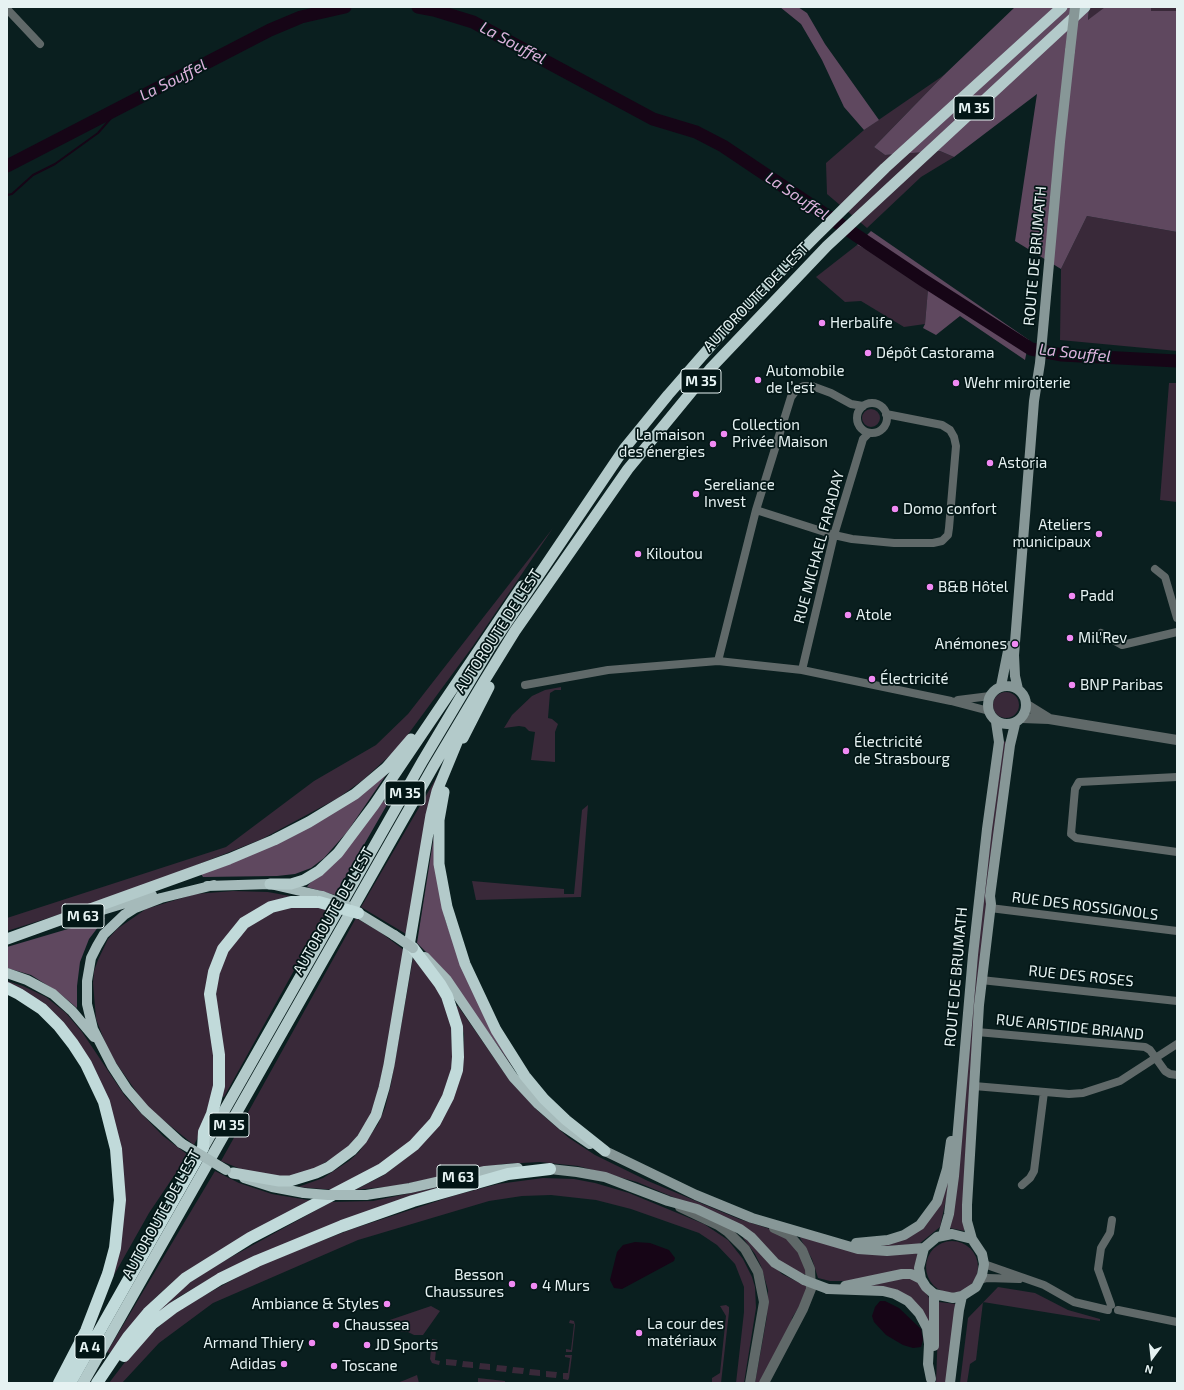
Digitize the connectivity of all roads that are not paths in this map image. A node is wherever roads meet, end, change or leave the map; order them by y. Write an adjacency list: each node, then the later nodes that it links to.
1 (1062, 7): 13 (highway, AUTOROUTE DE L’EST / M 35)
2 (1075, 7): 16 (main road, ROUTE DE BRUMATH, bridge)
3 (1085, 7): 18 (highway, AUTOROUTE DE L’EST / M 35)
4 (7, 9): 5 (street)
5 (40, 44)
6 (851, 404): 7 (street); 9 (street); 14 (street)
7 (863, 406): 8 (street); 9 (street)
8 (886, 414): 10 (street); 11 (street)
9 (857, 415): 12 (street)
10 (898, 417): 11 (street); 15 (street)
11 (886, 424): 12 (street)
12 (865, 434): 15 (street, RUE MICHAEL FARADAY)
13 (624, 449): 27 (highway); 60 (highway, AUTOROUTE DE L’EST / M 35)
14 (756, 510): 15 (street); 22 (street)
15 (834, 535): 23 (street, RUE MICHAEL FARADAY)
16 (1023, 555): 25 (main road, ROUTE DE BRUMATH); 28 (main road, ROUTE DE BRUMATH)
17 (1155, 569): 19 (street)
18 (545, 588): 26 (highway); 85 (highway, AUTOROUTE DE L’EST / M 35)
19 (1177, 618)
20 (1177, 632): 21 (street)
21 (1101, 633)
22 (718, 662): 23 (street); 24 (street)
23 (802, 670): 30 (street)
24 (525, 685)
25 (1001, 686): 28 (main road); 29 (main road)
26 (489, 687): 61 (highway); 63 (highway)
27 (452, 689): 39 (highway); 45 (highway)
28 (1018, 689): 31 (main road)
29 (990, 696): 30 (street); 32 (main road)
30 (951, 701): 32 (street)
31 (1027, 705): 33 (street); 34 (main road)
32 (989, 711): 35 (main road)
33 (1049, 719): 34 (street); 36 (street)
34 (1019, 721): 35 (main road); 42 (main road, ROUTE DE BRUMATH)
35 (996, 722): 55 (main road, ROUTE DE BRUMATH)
36 (1177, 740)
37 (1177, 777): 38 (street)
38 (1177, 852)
39 (270, 884): 40 (main road, M 63); 41 (main road, M 63)
40 (214, 885): 45 (main road, M 63); 54 (main road)
41 (320, 899): 43 (highway, bridge); 60 (highway)
42 (991, 906): 44 (street, RUE DES ROSSIGNOLS); 49 (main road, ROUTE DE BRUMATH)
43 (358, 913): 46 (main road, bridge)
44 (1177, 931)
45 (7, 940)
46 (413, 948): 47 (highway)
47 (427, 963): 61 (main road); 86 (highway)
48 (7, 974): 54 (main road, M 63)
49 (981, 980): 51 (street, RUE DES ROSES); 52 (main road, ROUTE DE BRUMATH)
50 (7, 988): 83 (highway)
51 (1177, 1001)
52 (977, 1032): 56 (street, RUE ARISTIDE BRIAND); 58 (main road, ROUTE DE BRUMATH)
53 (1177, 1044): 56 (street)
54 (104, 1053): 63 (main road, M 63, bridge)
55 (964, 1053): 68 (main road); 69 (main road, ROUTE DE BRUMATH)
56 (1156, 1057): 57 (street); 59 (street)
57 (1177, 1075)
58 (974, 1086): 59 (street); 70 (main road, ROUTE DE BRUMATH)
59 (1044, 1092): 64 (street)
60 (203, 1148): 80 (highway, AUTOROUTE DE L’EST / M 35)
61 (605, 1151): 66 (main road)
62 (550, 1169): 63 (main road, M 63, bridge); 65 (main road, M 63); 87 (highway)
63 (230, 1172)
64 (1022, 1185)
65 (668, 1201): 76 (main road, M 63, bridge); 88 (street)
66 (752, 1218): 68 (main road); 89 (street)
67 (1112, 1220): 79 (street)
68 (791, 1229): 71 (main road)
69 (943, 1235): 70 (main road); 71 (main road)
70 (972, 1239): 72 (main road)
71 (924, 1248): 73 (main road)
72 (984, 1264): 74 (main road); 75 (street)
73 (920, 1279): 76 (main road); 77 (main road)
74 (980, 1280): 75 (street); 78 (main road)
75 (1032, 1281): 79 (street)
76 (829, 1288): 82 (main road)
77 (934, 1294): 78 (main road); 82 (main road)
78 (962, 1296): 90 (main road)
79 (1112, 1308): 81 (street)
80 (111, 1311): 84 (highway, AUTOROUTE DE L’EST / A 4)
81 (1177, 1322)
82 (931, 1381)
83 (59, 1383)
84 (70, 1383)
85 (83, 1383)
86 (97, 1383)
87 (105, 1383)
88 (750, 1383)
89 (764, 1383)
90 (950, 1383)

